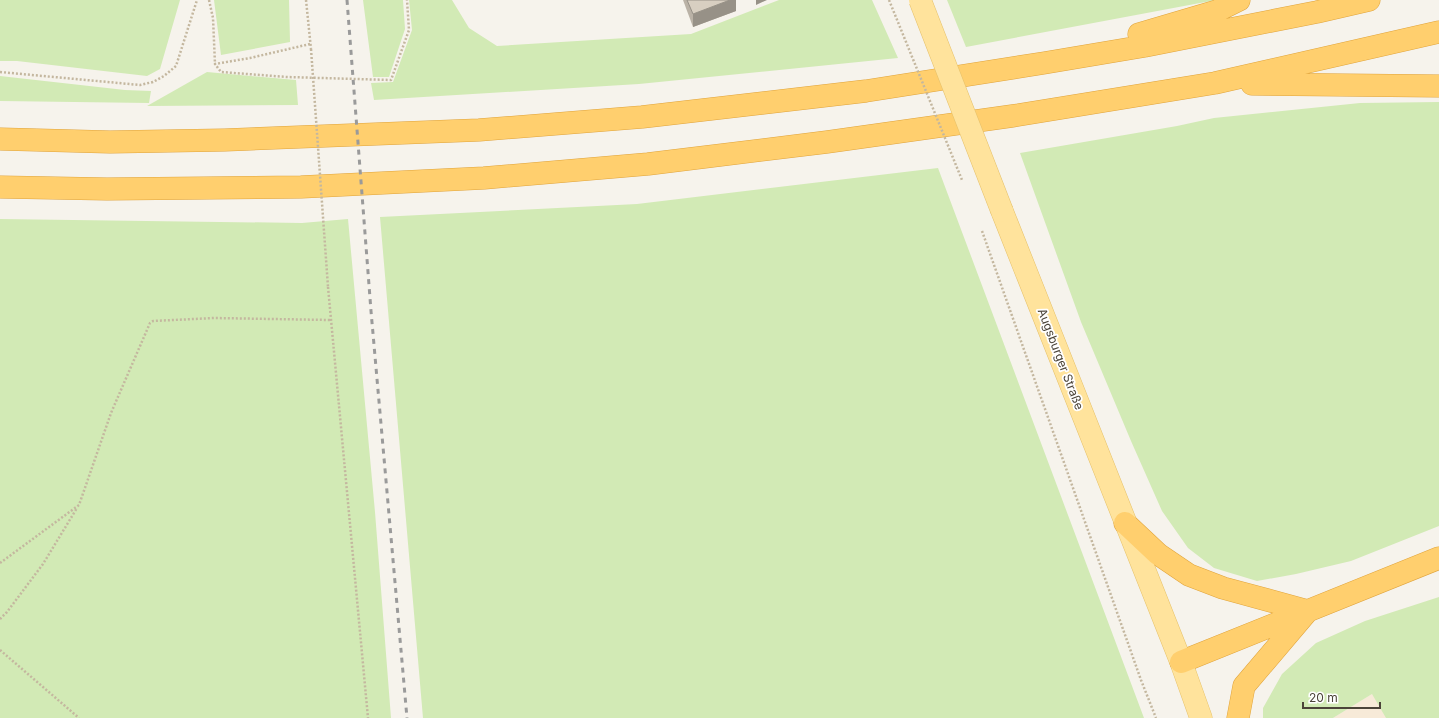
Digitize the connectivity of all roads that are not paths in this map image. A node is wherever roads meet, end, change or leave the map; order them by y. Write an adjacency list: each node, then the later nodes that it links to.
1 (920, 0): 10 (main road, Augsburger Straße, bridge)
2 (1239, 0): 5 (highway)
3 (1369, 0): 5 (highway)
4 (1439, 32): 6 (highway)
5 (1044, 63): 8 (highway)
6 (1215, 83): 7 (highway); 9 (highway)
7 (1439, 86)
8 (0, 139)
9 (0, 187)
10 (1125, 523): 12 (highway); 13 (main road, Augsburger Straße)
11 (1439, 558): 12 (highway)
12 (1308, 611): 13 (highway); 15 (highway)
13 (1181, 662): 14 (main road, Augsburger Straße)
14 (1201, 718)
15 (1238, 718)

